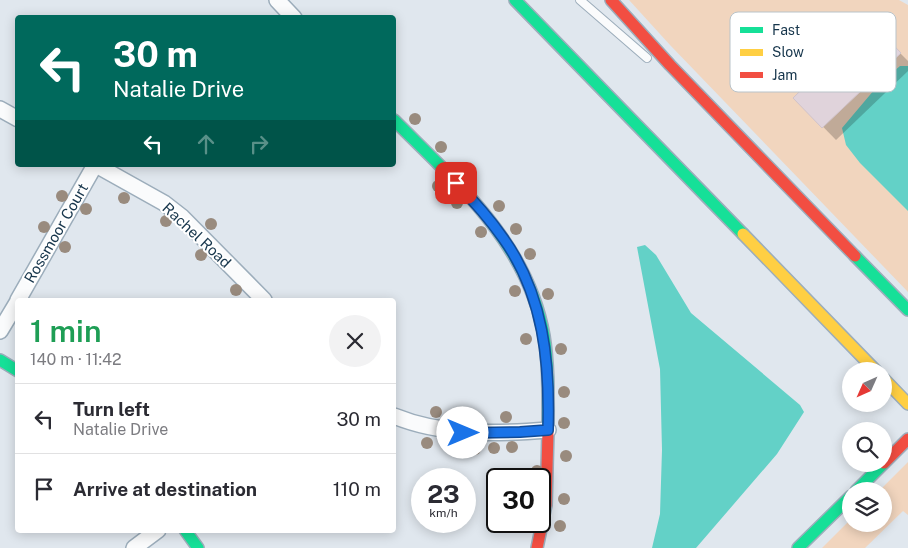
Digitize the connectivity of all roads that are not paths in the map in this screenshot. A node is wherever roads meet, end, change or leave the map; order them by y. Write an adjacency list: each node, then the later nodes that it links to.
1 (277, 0): 5 (street)
2 (515, 0): 20 (main road)
3 (580, 0): 6 (lane)
4 (611, 0): 11 (main road)
5 (291, 15)
6 (655, 65)
7 (678, 85): 11 (lane)
8 (0, 109): 9 (street)
9 (15, 117)
10 (396, 122): 25 (main road)
11 (760, 157): 17 (main road)
12 (94, 167): 14 (street, Rossmoor Court)
13 (99, 167): 15 (street, Rachel Road)
14 (19, 298)
15 (262, 298)
16 (15, 305): 18 (street, Rossmoor Court)
17 (908, 310)
18 (0, 332)
19 (0, 360): 21 (main road)
20 (867, 362)
21 (15, 369)
22 (892, 387): 23 (main road)
23 (908, 404)
24 (396, 417): 25 (street)
25 (548, 430): 35 (main road)
26 (908, 439): 27 (main road)
27 (892, 456)
28 (876, 472): 29 (main road)
29 (865, 482)
30 (842, 505): 36 (main road)
31 (154, 533): 33 (street)
32 (188, 533): 34 (main road)
33 (134, 548)
34 (198, 548)
35 (536, 548)
36 (798, 548)

